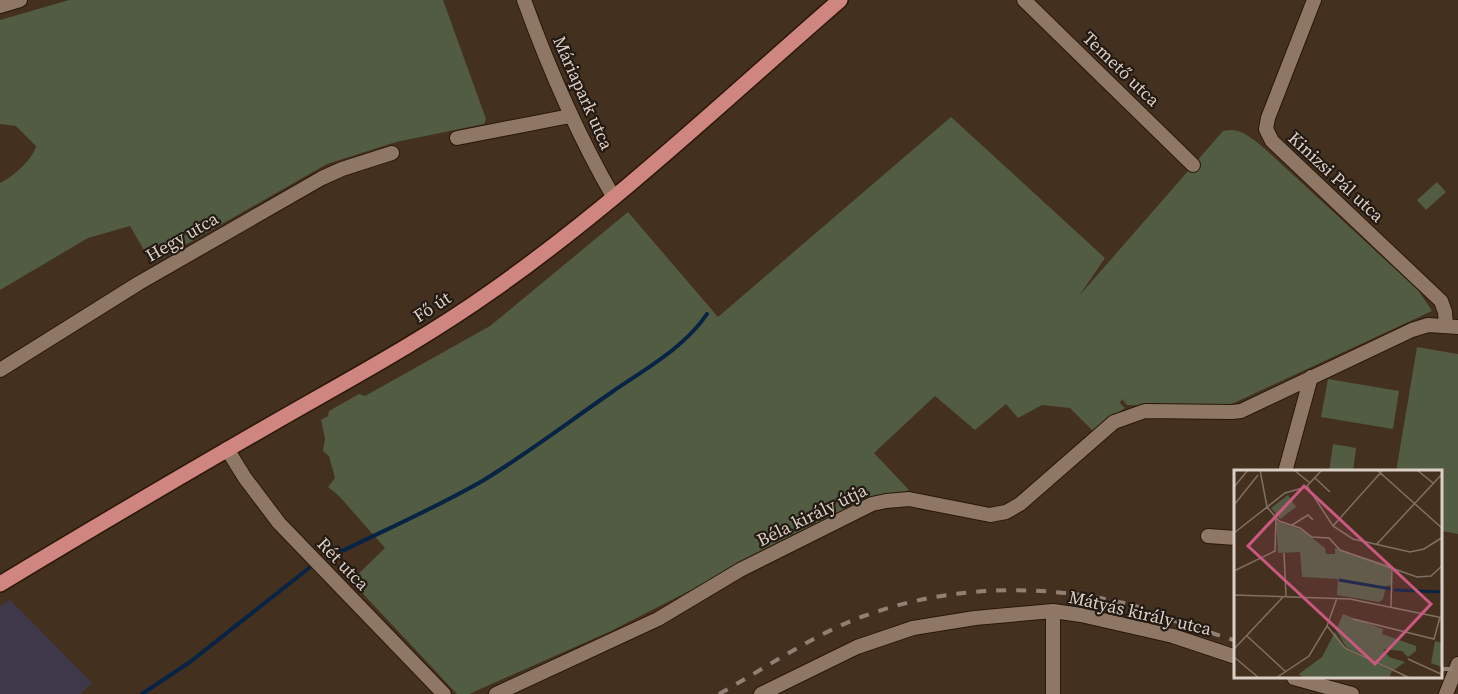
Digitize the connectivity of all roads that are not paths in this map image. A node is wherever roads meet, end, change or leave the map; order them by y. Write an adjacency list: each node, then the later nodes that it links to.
1 (20, 0): 6 (street)
2 (524, 0): 7 (street, Máriapark utca)
3 (840, 0): 11 (main road, Fő út)
4 (1024, 0): 10 (street, Temető utca)
5 (1314, 0): 12 (street, Kinizsi Pál utca)
6 (0, 6)
7 (570, 116): 8 (street); 11 (street, Máriapark utca)
8 (457, 138)
9 (392, 153): 13 (street, Hegy utca)
10 (1193, 165)
11 (614, 198): 15 (main road, Fő út)
12 (1452, 327): 14 (street, Béla király útja)
13 (0, 370)
14 (1311, 377): 16 (street); 26 (street, Béla király útja)
15 (227, 449): 19 (main road, Fő út); 25 (street, Rét utca)
16 (1286, 470)
17 (1208, 536): 18 (street)
18 (1234, 538)
19 (0, 584)
20 (1053, 611): 21 (street, Mátyás király utca); 24 (street, Mátyás király utca); 28 (street)
21 (1234, 656)
22 (1458, 664): 30 (street)
23 (1298, 679): 29 (street)
24 (786, 688): 27 (street, Mátyás király utca)
25 (444, 694)
26 (496, 694)
27 (761, 694)
28 (1053, 694)
29 (1352, 694)
30 (1446, 694)

